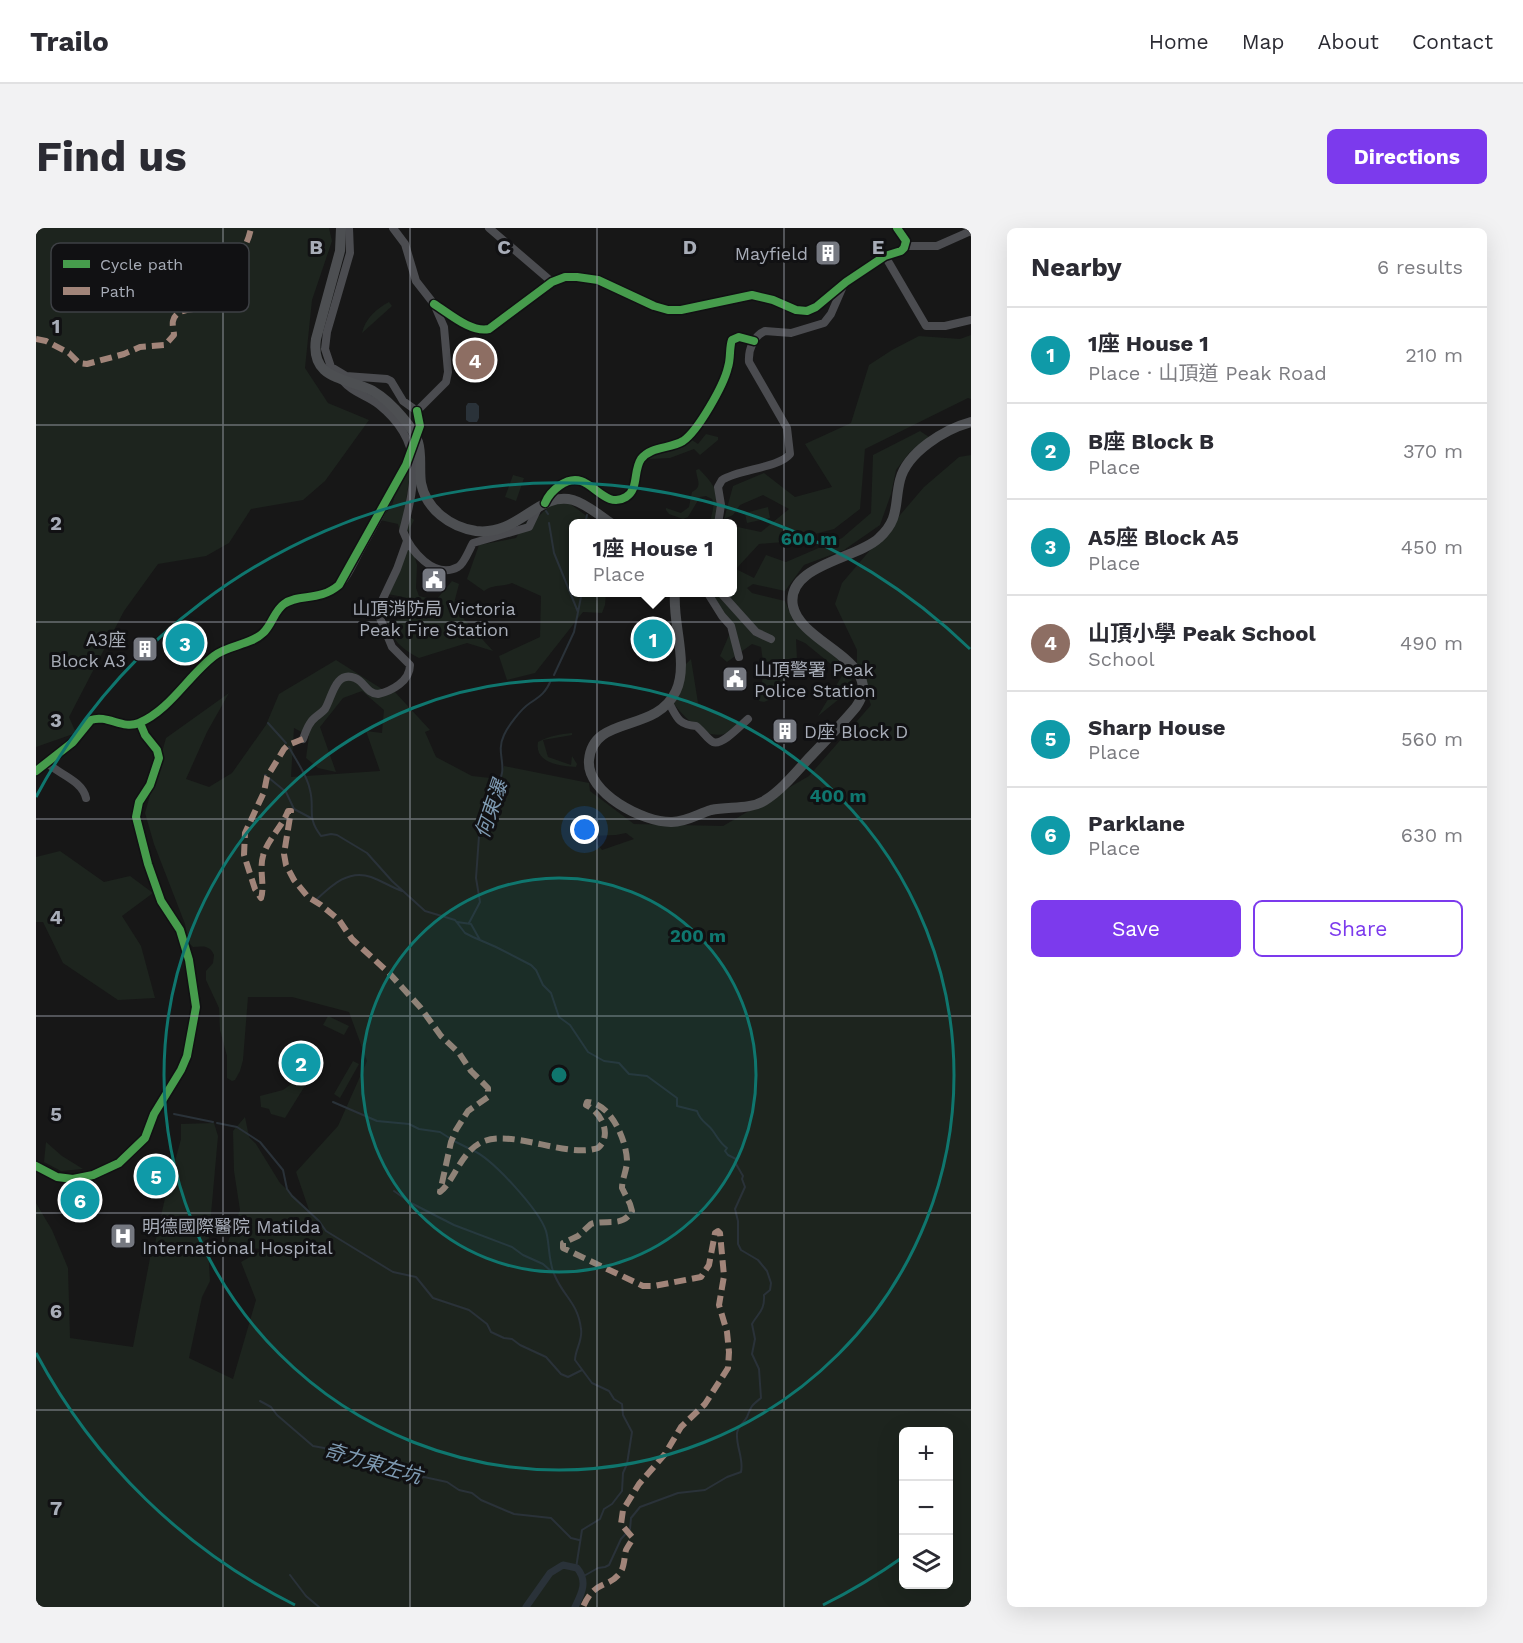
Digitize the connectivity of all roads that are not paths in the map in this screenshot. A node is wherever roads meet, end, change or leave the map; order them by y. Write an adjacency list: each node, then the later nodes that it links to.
1 (341, 228): 14 (main road)
2 (349, 228): 14 (street)
3 (393, 228): 11 (street)
4 (489, 228): 9 (street)
5 (897, 228): 7 (street)
6 (971, 231): 7 (street)
7 (906, 246): 8 (street)
8 (885, 256): 10 (street); 12 (street)
9 (552, 282): 10 (street); 11 (street)
10 (846, 282): 13 (street)
11 (434, 304): 15 (street)
12 (971, 320)
13 (754, 341): 19 (street); 21 (street)
14 (345, 379): 15 (street); 17 (street); 18 (main road)
15 (417, 411): 17 (street, bridge)
16 (971, 422): 29 (main road)
17 (413, 445): 22 (street); 31 (street)
18 (423, 489): 19 (main road); 22 (street)
19 (541, 505): 20 (main road); 23 (street)
20 (604, 519)
21 (719, 519)
22 (405, 525): 23 (street)
23 (407, 541): 32 (street)
24 (675, 597): 29 (main road)
25 (710, 597): 28 (street)
26 (724, 597): 27 (street)
27 (771, 639)
28 (739, 657)
29 (669, 703): 30 (street)
30 (748, 719)
31 (140, 723): 33 (street); 36 (street)
32 (303, 739)
33 (46, 762): 34 (street); 35 (street)
34 (36, 771)
35 (86, 798)
36 (36, 1166)

